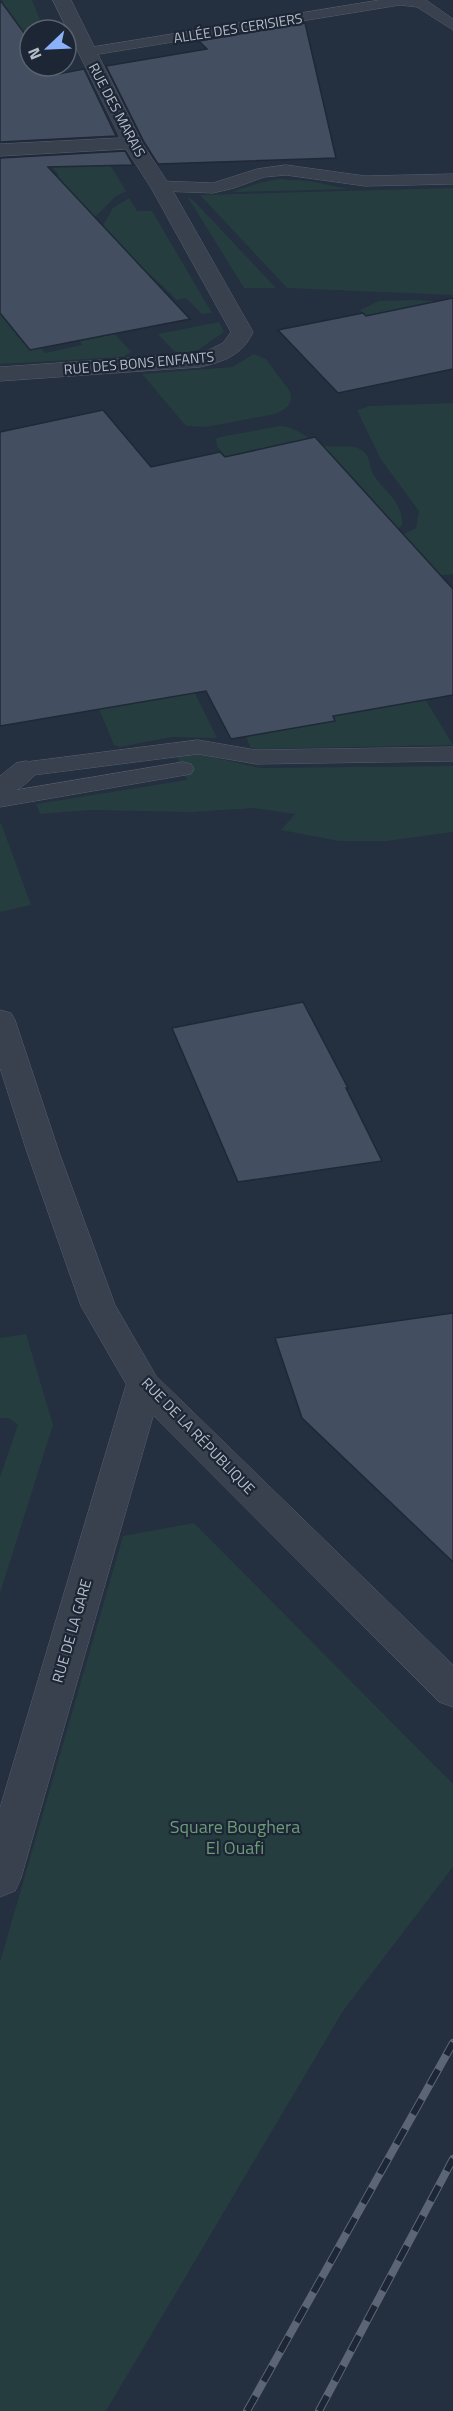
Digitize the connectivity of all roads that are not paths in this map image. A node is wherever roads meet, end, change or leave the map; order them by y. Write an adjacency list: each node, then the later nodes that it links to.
1 (62, 0): 3 (street, RUE DES MARAIS)
2 (453, 26): 3 (lane, ALLÉE DES CERISIERS)
3 (87, 52): 4 (street, RUE DES MARAIS)
4 (132, 143): 5 (street); 7 (street, RUE DES MARAIS)
5 (0, 150)
6 (453, 179): 7 (lane)
7 (160, 186): 8 (street, RUE DES BONS ENFANTS)
8 (0, 374)
9 (453, 754): 10 (lane)
10 (26, 769): 12 (street)
11 (183, 769): 13 (lane)
12 (0, 789)
13 (0, 800)
14 (0, 1020): 15 (street, RUE DE LA RÉPUBLIQUE)
15 (144, 1385): 16 (street, RUE DE LA RÉPUBLIQUE); 17 (street, RUE DE LA GARE)
16 (453, 1690)
17 (0, 1878)

